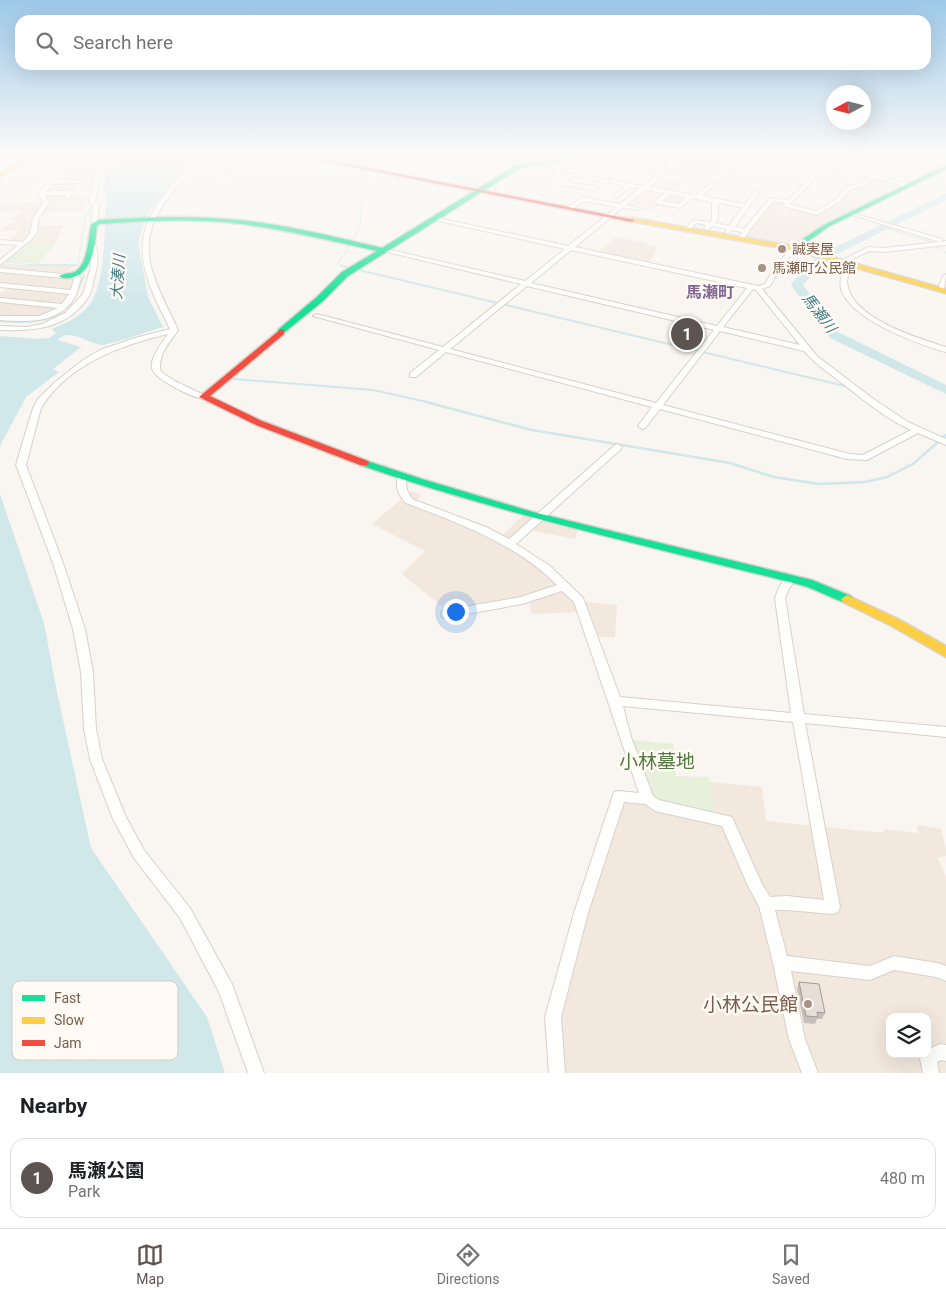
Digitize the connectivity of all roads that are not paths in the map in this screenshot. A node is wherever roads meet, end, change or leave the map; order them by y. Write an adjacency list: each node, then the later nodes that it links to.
1 (43, 207): 27 (street)
2 (96, 207): 20 (street)
3 (156, 207): 19 (street)
4 (453, 207): 18 (street)
5 (565, 207): 14 (street)
6 (619, 207): 17 (street)
7 (626, 207): 15 (street)
8 (713, 207): 21 (street)
9 (744, 207): 22 (street)
10 (766, 207): 23 (street)
11 (791, 207): 12 (street)
12 (827, 207)
13 (868, 207): 16 (street)
14 (570, 208): 17 (street)
15 (636, 209)
16 (854, 214): 26 (street); 29 (street)
17 (608, 216): 21 (street); 28 (street)
18 (433, 219): 28 (street); 30 (street)
19 (149, 220): 20 (street); 30 (street); 47 (street)
20 (99, 222): 25 (street)
21 (707, 229): 22 (street)
22 (727, 232): 23 (street)
23 (744, 235): 29 (street)
24 (0, 242): 27 (street)
25 (91, 242): 34 (street); 45 (street)
26 (946, 243): 32 (street)
27 (24, 244): 31 (street)
28 (568, 248): 37 (street); 38 (street)
29 (793, 248): 32 (street); 38 (street)
30 (382, 250): 37 (street); 52 (street)
31 (2, 262)
32 (846, 263): 39 (street); 50 (street)
33 (0, 270): 34 (street)
34 (69, 275): 40 (street)
35 (946, 276): 39 (street)
36 (0, 284): 40 (street)
37 (524, 284): 46 (street); 49 (street)
38 (755, 287): 46 (street); 48 (street)
39 (943, 290)
40 (73, 292): 42 (street)
41 (0, 300): 42 (street)
42 (62, 306): 44 (street)
43 (317, 316): 49 (street)
44 (0, 318)
45 (0, 328)
46 (719, 329): 48 (street); 53 (street)
47 (174, 330): 52 (street); 73 (street)
48 (807, 348): 55 (street)
49 (444, 349): 51 (street); 53 (street)
50 (946, 350)
51 (412, 375)
52 (204, 398): 58 (street)
53 (657, 406): 54 (street); 55 (street)
54 (642, 426)
55 (917, 430): 56 (street)
56 (945, 441)
57 (618, 447): 59 (street)
58 (402, 476): 59 (street); 60 (street)
59 (539, 517): 60 (street); 61 (street)
60 (510, 544): 62 (street)
61 (791, 579): 64 (street); 66 (street)
62 (565, 586): 63 (street); 65 (street)
63 (446, 614)
64 (946, 652)
65 (615, 701): 66 (street); 68 (street)
66 (799, 719): 67 (street); 69 (street)
67 (946, 732)
68 (648, 799): 69 (street); 74 (street)
69 (766, 904): 70 (street)
70 (781, 964): 71 (street); 75 (street)
71 (946, 974)
72 (946, 1053): 76 (street)
73 (256, 1073)
74 (557, 1073)
75 (810, 1073)
76 (931, 1073)

